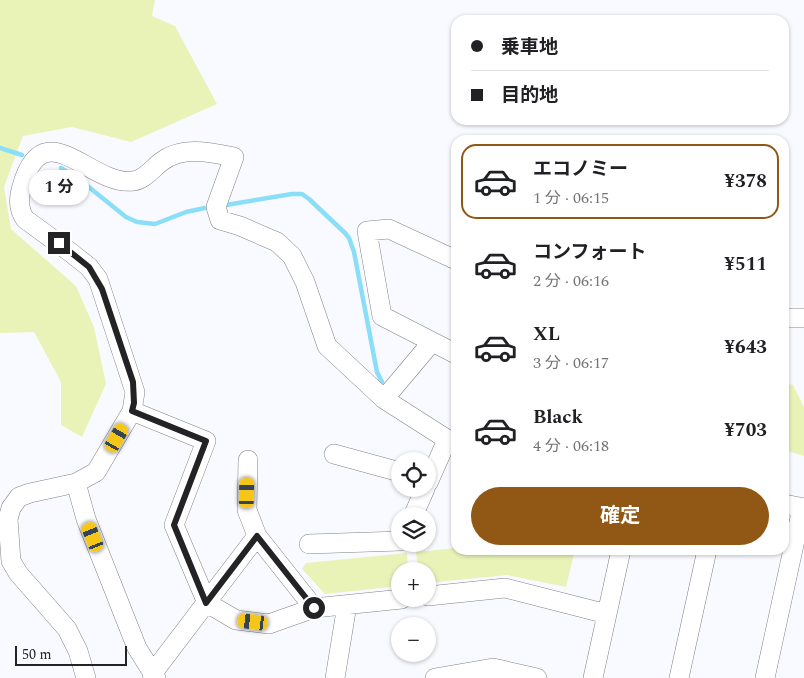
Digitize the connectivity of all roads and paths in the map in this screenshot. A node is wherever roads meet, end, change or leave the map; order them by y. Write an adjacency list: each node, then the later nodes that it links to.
1 (451, 258): 4 (street)
2 (789, 318): 3 (street)
3 (804, 318)
4 (432, 342): 5 (street); 6 (street)
5 (451, 352)
6 (384, 399): 7 (street); 8 (street)
7 (132, 411): 13 (street); 24 (street)
8 (451, 443): 11 (street)
9 (334, 454): 12 (street)
10 (248, 460): 15 (street)
11 (436, 468)
12 (391, 470)
13 (76, 483): 28 (street); 29 (street)
14 (797, 507): 18 (street)
15 (257, 536): 24 (street); 26 (street)
16 (391, 541): 17 (street)
17 (310, 544)
18 (789, 550)
19 (620, 555): 27 (street)
20 (706, 555): 34 (street)
21 (788, 555): 35 (street)
22 (436, 595): 27 (street)
23 (391, 600): 25 (street)
24 (206, 603): 26 (street); 28 (street)
25 (347, 604): 26 (street); 30 (street)
26 (314, 608)
27 (607, 614): 33 (street)
28 (154, 676)
29 (86, 678)
30 (335, 678)
31 (436, 678): 32 (street)
32 (537, 678)
33 (593, 678)
34 (679, 678)
35 (765, 678)

